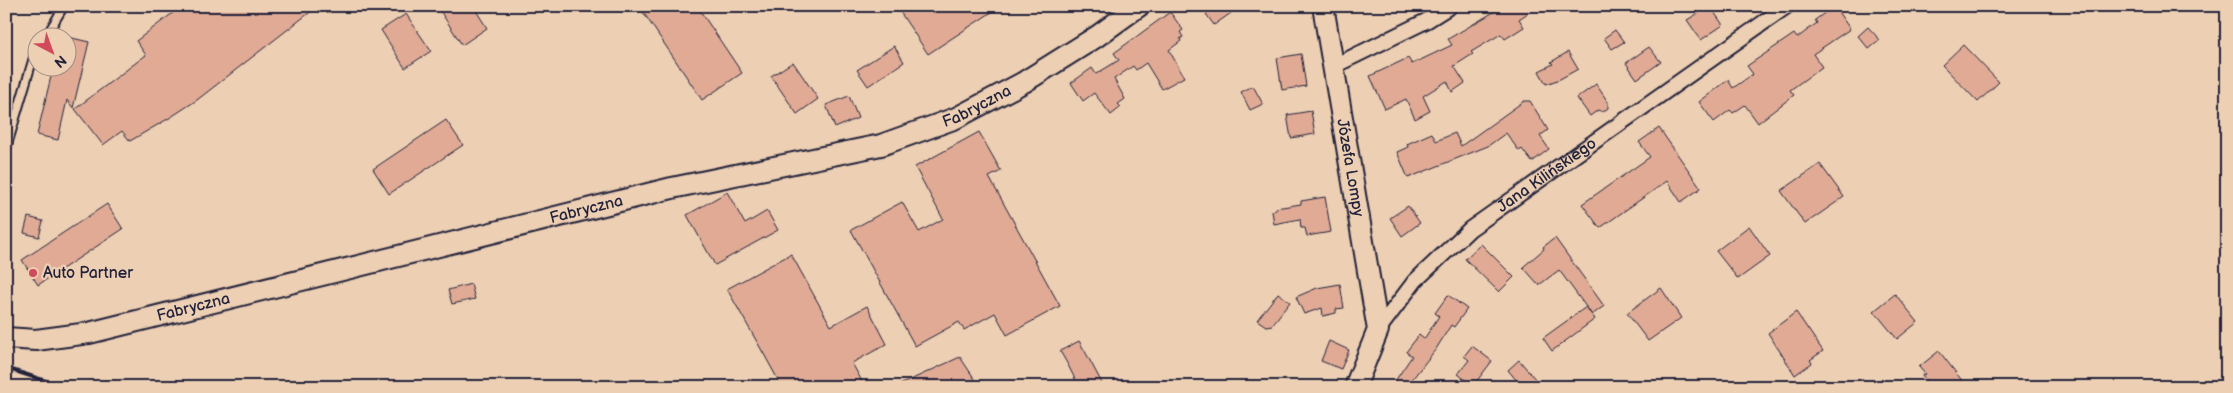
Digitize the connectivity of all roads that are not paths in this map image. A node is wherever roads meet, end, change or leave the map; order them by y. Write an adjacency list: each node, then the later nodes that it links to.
1 (64, 6): 6 (lane)
2 (1139, 6): 11 (street, Fabryczna)
3 (1323, 6): 7 (street, Józefa Lompy)
4 (1450, 6): 7 (street)
5 (1787, 6): 10 (street, Jana Kilińskiego)
6 (51, 28)
7 (1334, 66): 10 (street, Józefa Lompy)
8 (28, 75): 9 (lane)
9 (6, 150)
10 (1378, 330): 12 (street, Jana Kilińskiego)
11 (6, 338)
12 (1355, 387)

